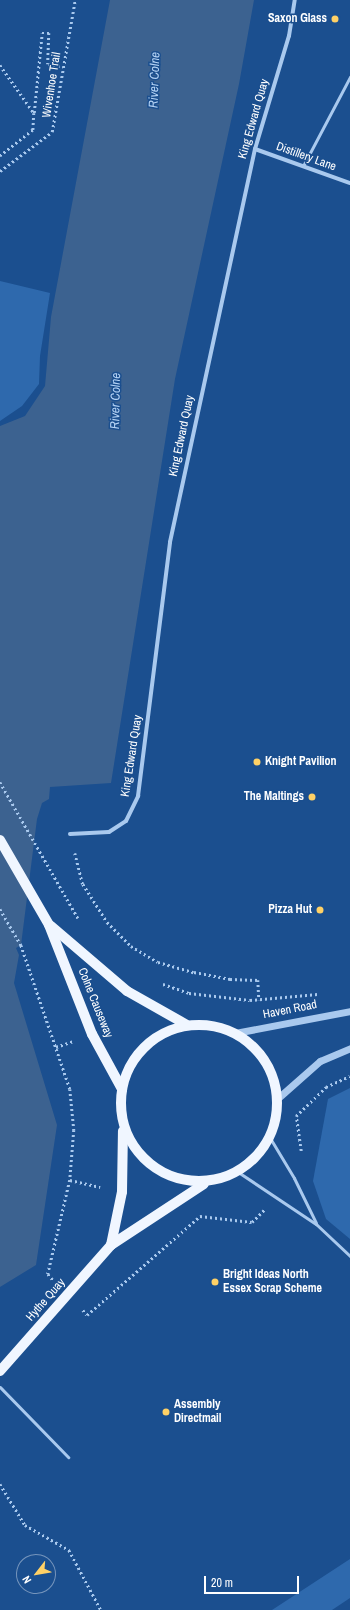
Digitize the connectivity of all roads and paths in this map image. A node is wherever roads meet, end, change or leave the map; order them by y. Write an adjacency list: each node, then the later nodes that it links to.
1 (75, 0): 4 (path, Wivenhoe Trail)
2 (295, 0): 7 (street, King Edward Quay)
3 (0, 65): 6 (path)
4 (63, 67): 6 (path); 10 (path, Wivenhoe Trail)
5 (350, 77): 9 (lane)
6 (34, 113): 8 (path)
7 (255, 149): 9 (street, Distillery Lane); 13 (street, King Edward Quay)
8 (0, 156)
9 (303, 166): 11 (street, Distillery Lane)
10 (0, 171)
11 (350, 183)
12 (0, 782): 16 (path)
13 (70, 834): 20 (path)
14 (0, 840): 17 (main road, Colne Causeway)
15 (0, 909): 37 (path)
16 (73, 912)
17 (49, 925): 22 (main road, Colne Causeway); 26 (main road, Colne Causeway)
18 (156, 982): 20 (path)
19 (325, 994): 20 (path)
20 (259, 1000)
21 (350, 1011): 23 (street, Haven Road)
22 (187, 1025): 23 (main road); 26 (main road)
23 (235, 1032): 27 (main road)
24 (350, 1048): 27 (street)
25 (350, 1076): 30 (path)
26 (122, 1089): 28 (main road, Hythe Quay)
27 (278, 1098): 29 (main road, Hythe Quay)
28 (124, 1125): 32 (main road); 35 (main road, Hythe Quay)
29 (270, 1138): 31 (main road, Hythe Quay); 34 (lane)
30 (302, 1159)
31 (238, 1172): 32 (main road, Hythe Quay); 34 (lane)
32 (204, 1184): 35 (main road, Hythe Quay)
33 (252, 1222): 37 (path)
34 (316, 1224): 36 (lane)
35 (111, 1245): 37 (main road, Hythe Quay)
36 (350, 1256)
37 (67, 1296): 38 (main road, Hythe Quay)
38 (0, 1371)
39 (0, 1387): 40 (lane)
40 (68, 1456)
41 (0, 1484): 42 (path)
42 (101, 1610)

